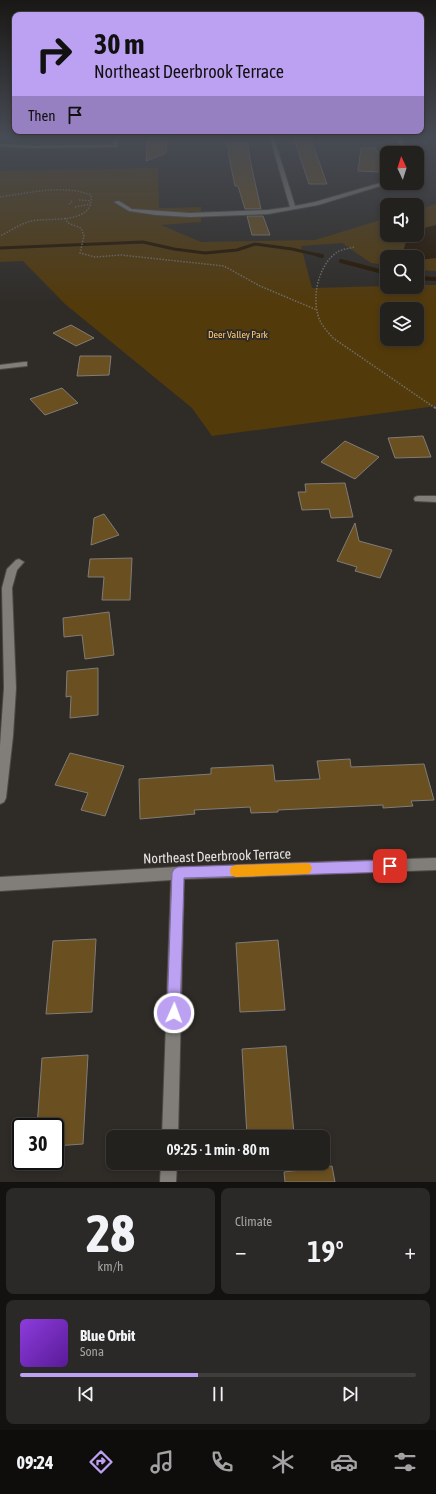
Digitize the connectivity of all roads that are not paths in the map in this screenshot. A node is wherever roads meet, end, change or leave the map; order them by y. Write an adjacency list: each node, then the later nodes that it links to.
1 (289, 193): 4 (street)
2 (353, 193): 4 (street)
3 (117, 202): 4 (street)
4 (293, 208)
5 (24, 364): 6 (street)
6 (0, 367)
7 (418, 499): 8 (street)
8 (436, 499)
9 (19, 562): 10 (street)
10 (0, 798)
11 (436, 864): 12 (street, Northeast Deerbrook Terrace)
12 (178, 873): 13 (street, Northeast Deerbrook Terrace); 14 (street)
13 (0, 884)
14 (170, 1130)
15 (169, 1170): 16 (street)
16 (168, 1182)

